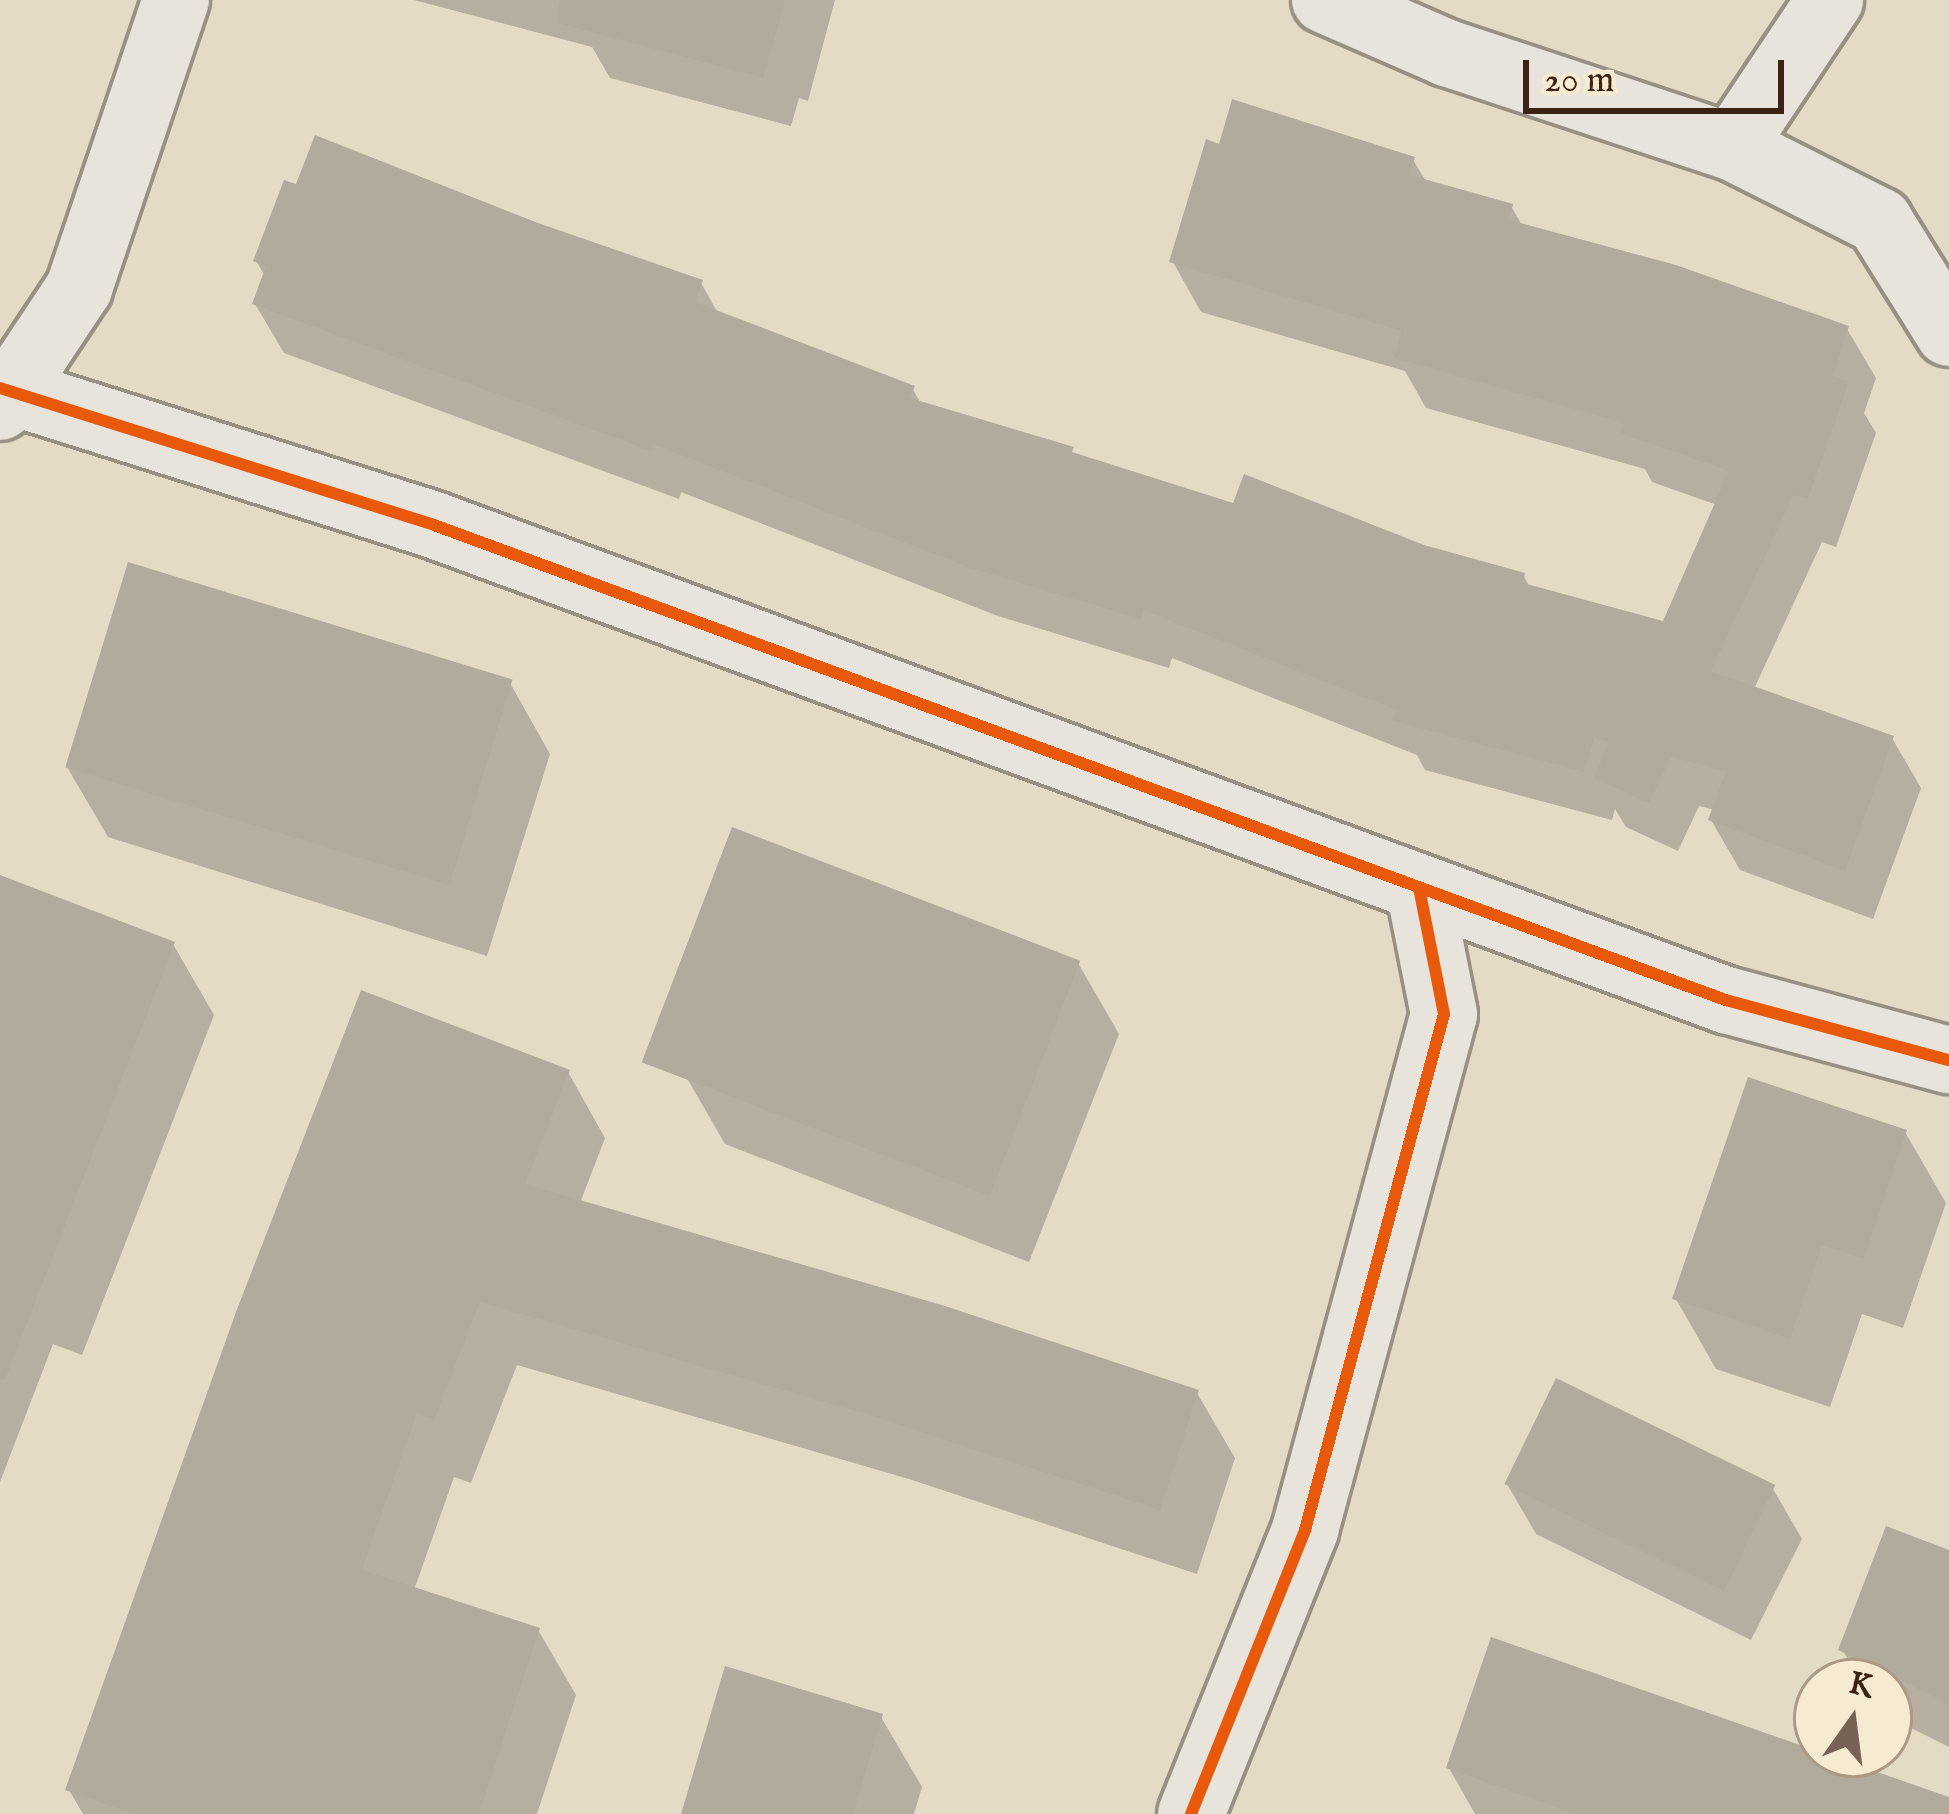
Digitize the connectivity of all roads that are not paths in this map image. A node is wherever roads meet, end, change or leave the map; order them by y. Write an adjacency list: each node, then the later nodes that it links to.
1 (176, 0): 6 (street)
2 (1325, 0): 4 (street)
3 (1830, 0): 4 (street)
4 (1732, 147): 5 (street)
5 (1949, 333)
6 (3, 395): 7 (street)
7 (1419, 888): 8 (street); 9 (street)
8 (1949, 1060)
9 (1191, 1814)

